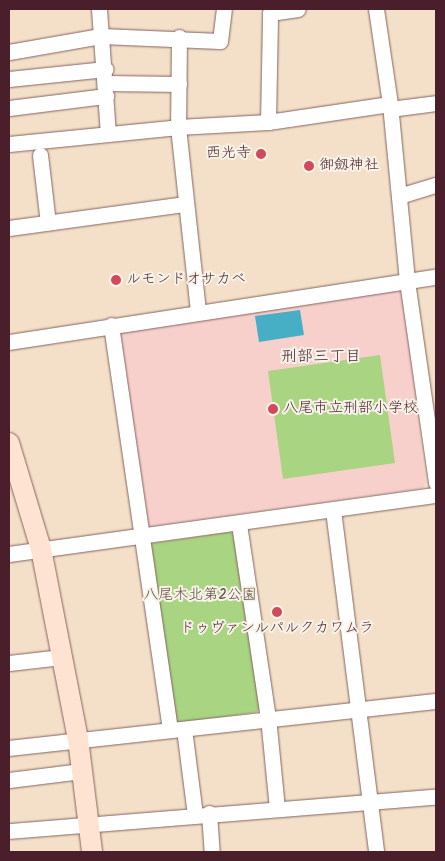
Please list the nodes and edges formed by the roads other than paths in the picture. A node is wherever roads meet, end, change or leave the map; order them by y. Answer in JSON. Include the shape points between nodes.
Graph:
{"nodes":[{"id":1,"x":99,"y":9,"type":"edge"},
{"id":2,"x":291,"y":9,"type":"edge"},
{"id":3,"x":376,"y":9,"type":"edge"},
{"id":4,"x":224,"y":10,"type":"dead end"},
{"id":5,"x":101,"y":36,"type":"junction"},
{"id":6,"x":179,"y":37,"type":"junction"},
{"id":7,"x":9,"y":52,"type":"edge"},
{"id":8,"x":9,"y":79,"type":"edge"},
{"id":9,"x":106,"y":83,"type":"junction"},
{"id":10,"x":179,"y":84,"type":"junction"},
{"id":11,"x":436,"y":103,"type":"edge"},
{"id":12,"x":390,"y":107,"type":"junction"},
{"id":13,"x":9,"y":108,"type":"edge"},
{"id":14,"x":268,"y":122,"type":"junction"},
{"id":15,"x":178,"y":127,"type":"junction"},
{"id":16,"x":108,"y":134,"type":"junction"},
{"id":17,"x":9,"y":144,"type":"edge"},
{"id":18,"x":40,"y":155,"type":"dead end"},
{"id":19,"x":436,"y":185,"type":"edge"},
{"id":20,"x":399,"y":196,"type":"junction"},
{"id":21,"x":185,"y":204,"type":"junction"},
{"id":22,"x":48,"y":223,"type":"junction"},
{"id":23,"x":9,"y":228,"type":"edge"},
{"id":24,"x":436,"y":277,"type":"edge"},
{"id":25,"x":407,"y":281,"type":"junction"},
{"id":26,"x":198,"y":312,"type":"junction"},
{"id":27,"x":111,"y":325,"type":"junction"},
{"id":28,"x":9,"y":342,"type":"edge"},
{"id":29,"x":9,"y":443,"type":"edge"},
{"id":30,"x":436,"y":482,"type":"edge"},
{"id":31,"x":436,"y":495,"type":"edge"},
{"id":32,"x":333,"y":510,"type":"junction"},
{"id":33,"x":239,"y":524,"type":"junction"},
{"id":34,"x":142,"y":536,"type":"junction"},
{"id":35,"x":41,"y":549,"type":"junction"},
{"id":36,"x":9,"y":554,"type":"edge"},
{"id":37,"x":62,"y":657,"type":"junction"},
{"id":38,"x":9,"y":663,"type":"edge"},
{"id":39,"x":436,"y":701,"type":"edge"},
{"id":40,"x":359,"y":710,"type":"junction"},
{"id":41,"x":268,"y":717,"type":"junction"},
{"id":42,"x":177,"y":730,"type":"junction"},
{"id":43,"x":78,"y":739,"type":"junction"},
{"id":44,"x":9,"y":748,"type":"edge"},
{"id":45,"x":81,"y":771,"type":"junction"},
{"id":46,"x":9,"y":780,"type":"edge"},
{"id":47,"x":436,"y":797,"type":"edge"},
{"id":48,"x":370,"y":801,"type":"junction"},
{"id":49,"x":276,"y":808,"type":"junction"},
{"id":50,"x":202,"y":814,"type":"junction"},
{"id":51,"x":89,"y":823,"type":"junction"},
{"id":52,"x":9,"y":831,"type":"edge"},
{"id":53,"x":92,"y":852,"type":"edge"},
{"id":54,"x":212,"y":852,"type":"edge"},
{"id":55,"x":376,"y":852,"type":"edge"}],
"edges":[{"from":1,"to":5,"type":"street"},
{"from":2,"to":14,"type":"street","via":[[270,14]]},
{"from":3,"to":12,"type":"street"},
{"from":4,"to":6,"type":"street","via":[[220,41]]},
{"from":5,"to":6,"type":"street"},
{"from":5,"to":7,"type":"street"},
{"from":5,"to":9,"type":"street"},
{"from":6,"to":10,"type":"street"},
{"from":8,"to":9,"type":"street"},
{"from":9,"to":10,"type":"street"},
{"from":9,"to":13,"type":"street"},
{"from":9,"to":16,"type":"street"},
{"from":10,"to":15,"type":"street"},
{"from":11,"to":12,"type":"street"},
{"from":12,"to":14,"type":"street"},
{"from":12,"to":20,"type":"street"},
{"from":14,"to":15,"type":"street"},
{"from":15,"to":16,"type":"street"},
{"from":15,"to":21,"type":"street"},
{"from":16,"to":17,"type":"street"},
{"from":18,"to":22,"type":"street"},
{"from":19,"to":20,"type":"street"},
{"from":20,"to":25,"type":"street"},
{"from":21,"to":22,"type":"street"},
{"from":21,"to":26,"type":"street"},
{"from":22,"to":23,"type":"street"},
{"from":24,"to":25,"type":"street"},
{"from":25,"to":26,"type":"street"},
{"from":25,"to":30,"type":"street"},
{"from":26,"to":27,"type":"street"},
{"from":27,"to":28,"type":"street"},
{"from":27,"to":34,"type":"street"},
{"from":29,"to":35,"type":"street"},
{"from":31,"to":32,"type":"street"},
{"from":32,"to":33,"type":"street"},
{"from":32,"to":40,"type":"street"},
{"from":33,"to":34,"type":"street"},
{"from":33,"to":41,"type":"street"},
{"from":34,"to":35,"type":"street"},
{"from":34,"to":42,"type":"street"},
{"from":35,"to":36,"type":"street"},
{"from":35,"to":37,"type":"street"},
{"from":37,"to":38,"type":"street"},
{"from":37,"to":43,"type":"street"},
{"from":39,"to":40,"type":"street"},
{"from":40,"to":41,"type":"street"},
{"from":40,"to":48,"type":"street"},
{"from":41,"to":42,"type":"street"},
{"from":41,"to":49,"type":"street"},
{"from":42,"to":43,"type":"street"},
{"from":42,"to":50,"type":"street"},
{"from":43,"to":44,"type":"street"},
{"from":43,"to":45,"type":"street"},
{"from":45,"to":46,"type":"street"},
{"from":45,"to":51,"type":"street"},
{"from":47,"to":48,"type":"street"},
{"from":48,"to":49,"type":"street"},
{"from":48,"to":55,"type":"street"},
{"from":49,"to":50,"type":"street"},
{"from":50,"to":51,"type":"street"},
{"from":50,"to":54,"type":"street"},
{"from":51,"to":52,"type":"street"},
{"from":51,"to":53,"type":"street"}]}
